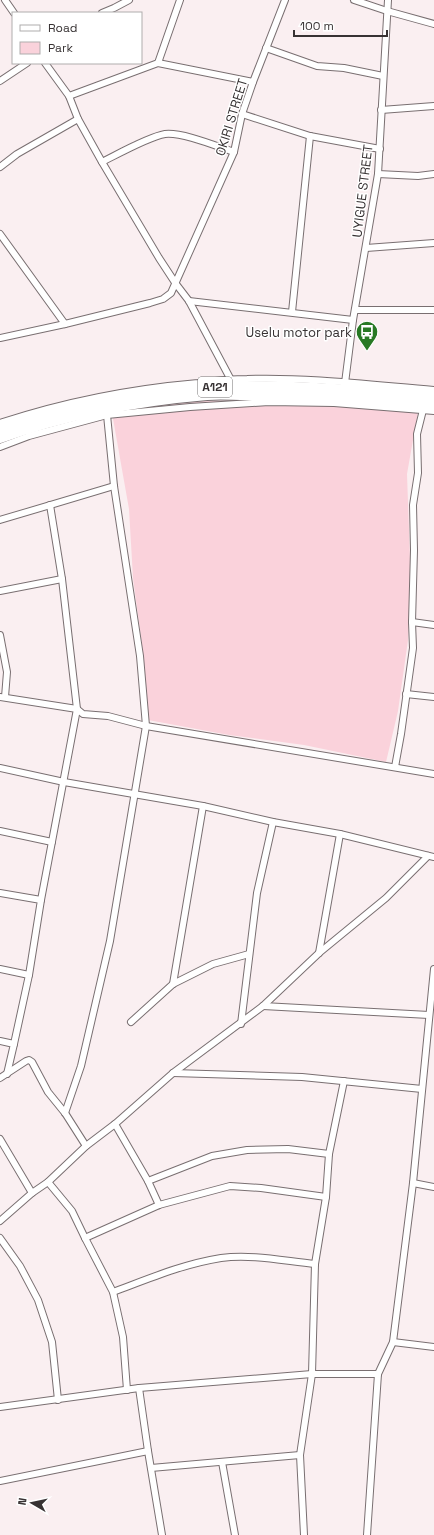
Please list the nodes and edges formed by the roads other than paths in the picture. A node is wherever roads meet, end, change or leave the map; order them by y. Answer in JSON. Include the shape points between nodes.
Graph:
{"nodes":[{"id":1,"x":5,"y":0,"type":"edge"},
{"id":2,"x":129,"y":0,"type":"edge"},
{"id":3,"x":180,"y":0,"type":"edge"},
{"id":4,"x":285,"y":0,"type":"edge"},
{"id":5,"x":354,"y":0,"type":"edge"},
{"id":6,"x":388,"y":0,"type":"edge"},
{"id":7,"x":386,"y":11,"type":"junction"},
{"id":8,"x":13,"y":12,"type":"edge"},
{"id":9,"x":104,"y":12,"type":"edge"},
{"id":10,"x":434,"y":24,"type":"edge"},
{"id":11,"x":266,"y":48,"type":"junction"},
{"id":12,"x":158,"y":63,"type":"junction"},
{"id":13,"x":26,"y":64,"type":"edge"},
{"id":14,"x":45,"y":64,"type":"edge"},
{"id":15,"x":383,"y":76,"type":"junction"},
{"id":16,"x":0,"y":81,"type":"edge"},
{"id":17,"x":253,"y":82,"type":"junction"},
{"id":18,"x":68,"y":96,"type":"junction"},
{"id":19,"x":434,"y":106,"type":"edge"},
{"id":20,"x":381,"y":110,"type":"junction"},
{"id":21,"x":242,"y":114,"type":"junction"},
{"id":22,"x":78,"y":119,"type":"junction"},
{"id":23,"x":310,"y":136,"type":"junction"},
{"id":24,"x":380,"y":149,"type":"junction"},
{"id":25,"x":234,"y":152,"type":"junction"},
{"id":26,"x":102,"y":162,"type":"junction"},
{"id":27,"x":0,"y":167,"type":"edge"},
{"id":28,"x":378,"y":174,"type":"junction"},
{"id":29,"x":434,"y":174,"type":"edge"},
{"id":30,"x":0,"y":234,"type":"edge"},
{"id":31,"x":434,"y":243,"type":"edge"},
{"id":32,"x":366,"y":248,"type":"junction"},
{"id":33,"x":176,"y":284,"type":"junction"},
{"id":34,"x":189,"y":301,"type":"junction"},
{"id":35,"x":355,"y":310,"type":"junction"},
{"id":36,"x":434,"y":310,"type":"edge"},
{"id":37,"x":292,"y":312,"type":"junction"},
{"id":38,"x":354,"y":320,"type":"junction"},
{"id":39,"x":65,"y":324,"type":"junction"},
{"id":40,"x":0,"y":338,"type":"edge"},
{"id":41,"x":232,"y":380,"type":"junction"},
{"id":42,"x":344,"y":384,"type":"junction"},
{"id":43,"x":434,"y":390,"type":"edge"},
{"id":44,"x":434,"y":396,"type":"edge"},
{"id":45,"x":434,"y":404,"type":"edge"},
{"id":46,"x":423,"y":410,"type":"junction"},
{"id":47,"x":434,"y":411,"type":"edge"},
{"id":48,"x":108,"y":415,"type":"junction"},
{"id":49,"x":0,"y":423,"type":"edge"},
{"id":50,"x":13,"y":429,"type":"junction"},
{"id":51,"x":0,"y":430,"type":"edge"},
{"id":52,"x":0,"y":438,"type":"edge"},
{"id":53,"x":0,"y":447,"type":"edge"},
{"id":54,"x":114,"y":486,"type":"junction"},
{"id":55,"x":50,"y":505,"type":"junction"},
{"id":56,"x":0,"y":520,"type":"edge"},
{"id":57,"x":62,"y":578,"type":"junction"},
{"id":58,"x":0,"y":591,"type":"edge"},
{"id":59,"x":412,"y":622,"type":"junction"},
{"id":60,"x":434,"y":625,"type":"edge"},
{"id":61,"x":0,"y":635,"type":"edge"},
{"id":62,"x":406,"y":694,"type":"junction"},
{"id":63,"x":3,"y":697,"type":"edge"},
{"id":64,"x":434,"y":697,"type":"edge"},
{"id":65,"x":77,"y":709,"type":"junction"},
{"id":66,"x":146,"y":726,"type":"junction"},
{"id":67,"x":395,"y":767,"type":"junction"},
{"id":68,"x":0,"y":768,"type":"edge"},
{"id":69,"x":434,"y":774,"type":"edge"},
{"id":70,"x":64,"y":782,"type":"junction"},
{"id":71,"x":134,"y":793,"type":"junction"},
{"id":72,"x":203,"y":806,"type":"junction"},
{"id":73,"x":274,"y":822,"type":"junction"},
{"id":74,"x":0,"y":831,"type":"edge"},
{"id":75,"x":340,"y":834,"type":"junction"},
{"id":76,"x":52,"y":842,"type":"junction"},
{"id":77,"x":431,"y":856,"type":"edge"},
{"id":78,"x":0,"y":893,"type":"edge"},
{"id":79,"x":41,"y":900,"type":"junction"},
{"id":80,"x":249,"y":954,"type":"junction"},
{"id":81,"x":319,"y":954,"type":"junction"},
{"id":82,"x":0,"y":969,"type":"edge"},
{"id":83,"x":434,"y":969,"type":"edge"},
{"id":84,"x":29,"y":976,"type":"junction"},
{"id":85,"x":173,"y":984,"type":"junction"},
{"id":86,"x":263,"y":1006,"type":"junction"},
{"id":87,"x":429,"y":1015,"type":"junction"},
{"id":88,"x":131,"y":1022,"type":"dead end"},
{"id":89,"x":241,"y":1024,"type":"junction"},
{"id":90,"x":0,"y":1041,"type":"edge"},
{"id":91,"x":426,"y":1042,"type":"junction"},
{"id":92,"x":434,"y":1042,"type":"edge"},
{"id":93,"x":14,"y":1044,"type":"junction"},
{"id":94,"x":173,"y":1073,"type":"junction"},
{"id":95,"x":7,"y":1074,"type":"junction"},
{"id":96,"x":0,"y":1078,"type":"edge"},
{"id":97,"x":344,"y":1081,"type":"junction"},
{"id":98,"x":422,"y":1089,"type":"junction"},
{"id":99,"x":66,"y":1113,"type":"junction"},
{"id":100,"x":115,"y":1124,"type":"junction"},
{"id":101,"x":0,"y":1139,"type":"edge"},
{"id":102,"x":86,"y":1146,"type":"junction"},
{"id":103,"x":329,"y":1154,"type":"junction"},
{"id":104,"x":148,"y":1181,"type":"junction"},
{"id":105,"x":48,"y":1182,"type":"junction"},
{"id":106,"x":413,"y":1183,"type":"junction"},
{"id":107,"x":434,"y":1187,"type":"edge"},
{"id":108,"x":32,"y":1193,"type":"junction"},
{"id":109,"x":326,"y":1197,"type":"junction"},
{"id":110,"x":159,"y":1206,"type":"junction"},
{"id":111,"x":0,"y":1221,"type":"edge"},
{"id":112,"x":0,"y":1238,"type":"edge"},
{"id":113,"x":85,"y":1238,"type":"junction"},
{"id":114,"x":315,"y":1264,"type":"junction"},
{"id":115,"x":113,"y":1292,"type":"junction"},
{"id":116,"x":393,"y":1342,"type":"junction"},
{"id":117,"x":434,"y":1347,"type":"edge"},
{"id":118,"x":312,"y":1374,"type":"junction"},
{"id":119,"x":378,"y":1374,"type":"junction"},
{"id":120,"x":139,"y":1388,"type":"junction"},
{"id":121,"x":127,"y":1390,"type":"junction"},
{"id":122,"x":58,"y":1400,"type":"junction"},
{"id":123,"x":0,"y":1407,"type":"edge"},
{"id":124,"x":148,"y":1451,"type":"junction"},
{"id":125,"x":300,"y":1455,"type":"junction"},
{"id":126,"x":222,"y":1462,"type":"junction"},
{"id":127,"x":151,"y":1468,"type":"junction"},
{"id":128,"x":0,"y":1481,"type":"edge"},
{"id":129,"x":162,"y":1535,"type":"edge"},
{"id":130,"x":235,"y":1535,"type":"edge"},
{"id":131,"x":304,"y":1535,"type":"edge"},
{"id":132,"x":367,"y":1535,"type":"edge"}],
"edges":[{"from":1,"to":8,"type":"street"},
{"from":2,"to":9,"type":"street"},
{"from":3,"to":12,"type":"street"},
{"from":4,"to":11,"type":"street","name":"OKIRI STREET"},
{"from":5,"to":7,"type":"street"},
{"from":6,"to":7,"type":"street","name":"UYIGUE STREET"},
{"from":7,"to":10,"type":"street"},
{"from":7,"to":15,"type":"street","name":"UYIGUE STREET"},
{"from":11,"to":15,"type":"street","via":[[317,66],[344,68]]},
{"from":11,"to":17,"type":"street","name":"OKIRI STREET"},
{"from":12,"to":17,"type":"street"},
{"from":12,"to":18,"type":"street"},
{"from":13,"to":16,"type":"street"},
{"from":14,"to":18,"type":"street"},
{"from":15,"to":20,"type":"street","name":"UYIGUE STREET"},
{"from":17,"to":21,"type":"street","name":"OKIRI STREET"},
{"from":18,"to":22,"type":"street"},
{"from":19,"to":20,"type":"street"},
{"from":20,"to":24,"type":"street","name":"UYIGUE STREET"},
{"from":21,"to":23,"type":"street"},
{"from":21,"to":25,"type":"street","name":"OKIRI STREET"},
{"from":22,"to":26,"type":"street"},
{"from":22,"to":27,"type":"street","via":[[17,154]]},
{"from":23,"to":24,"type":"street"},
{"from":23,"to":37,"type":"street"},
{"from":24,"to":28,"type":"street","name":"UYIGUE STREET"},
{"from":25,"to":26,"type":"street","via":[[182,136],[165,134],[153,137]]},
{"from":25,"to":33,"type":"street","name":"OKIRI STREET"},
{"from":26,"to":33,"type":"street"},
{"from":28,"to":29,"type":"street"},
{"from":28,"to":32,"type":"street","name":"UYIGUE STREET"},
{"from":30,"to":39,"type":"street"},
{"from":31,"to":32,"type":"street"},
{"from":32,"to":35,"type":"street","name":"UYIGUE STREET"},
{"from":33,"to":34,"type":"street"},
{"from":33,"to":39,"type":"street","name":"OKIRI STREET","via":[[171,293],[163,299]]},
{"from":34,"to":37,"type":"street"},
{"from":34,"to":41,"type":"street"},
{"from":35,"to":36,"type":"street"},
{"from":35,"to":38,"type":"street","name":"UYIGUE STREET"},
{"from":37,"to":38,"type":"street"},
{"from":38,"to":42,"type":"street","name":"UYIGUE STREET"},
{"from":39,"to":40,"type":"street","name":"OKIRI STREET"},
{"from":41,"to":42,"type":"street","via":[[301,380]]},
{"from":41,"to":49,"type":"street","via":[[142,388],[54,406]]},
{"from":42,"to":43,"type":"street"},
{"from":44,"to":50,"type":"highway","number":"A121","via":[[306,387],[197,388],[108,400],[68,409]]},
{"from":45,"to":50,"type":"highway","number":"A121","via":[[291,394],[208,395],[96,411]]},
{"from":46,"to":47,"type":"street"},
{"from":46,"to":48,"type":"street","via":[[334,403],[269,402]]},
{"from":46,"to":59,"type":"street","via":[[417,434],[418,473],[413,505]]},
{"from":48,"to":53,"type":"street","via":[[29,436]]},
{"from":48,"to":54,"type":"street"},
{"from":50,"to":51,"type":"highway","number":"A121"},
{"from":50,"to":52,"type":"highway","number":"A121"},
{"from":54,"to":55,"type":"street"},
{"from":54,"to":66,"type":"street","via":[[140,656]]},
{"from":55,"to":56,"type":"street"},
{"from":55,"to":57,"type":"street"},
{"from":57,"to":58,"type":"street"},
{"from":57,"to":65,"type":"street"},
{"from":59,"to":60,"type":"street"},
{"from":59,"to":62,"type":"street","via":[[413,648]]},
{"from":61,"to":63,"type":"street","via":[[7,672]]},
{"from":62,"to":64,"type":"street"},
{"from":62,"to":67,"type":"street","via":[[402,734]]},
{"from":63,"to":65,"type":"street"},
{"from":65,"to":66,"type":"street","via":[[83,714],[108,716]]},
{"from":65,"to":70,"type":"street"},
{"from":66,"to":67,"type":"street"},
{"from":66,"to":71,"type":"street"},
{"from":67,"to":69,"type":"street"},
{"from":68,"to":70,"type":"street"},
{"from":70,"to":71,"type":"street"},
{"from":70,"to":76,"type":"street"},
{"from":71,"to":72,"type":"street"},
{"from":71,"to":99,"type":"street","via":[[110,941],[81,1066]]},
{"from":72,"to":73,"type":"street"},
{"from":72,"to":85,"type":"street"},
{"from":73,"to":75,"type":"street"},
{"from":73,"to":80,"type":"street","via":[[257,893]]},
{"from":74,"to":76,"type":"street"},
{"from":75,"to":77,"type":"street"},
{"from":75,"to":81,"type":"street"},
{"from":76,"to":79,"type":"street"},
{"from":77,"to":81,"type":"street"},
{"from":78,"to":79,"type":"street"},
{"from":79,"to":84,"type":"street"},
{"from":80,"to":85,"type":"street","via":[[212,964]]},
{"from":80,"to":89,"type":"street"},
{"from":81,"to":86,"type":"street"},
{"from":82,"to":84,"type":"street"},
{"from":83,"to":87,"type":"street"},
{"from":84,"to":93,"type":"street"},
{"from":85,"to":88,"type":"street"},
{"from":86,"to":87,"type":"street"},
{"from":86,"to":89,"type":"street"},
{"from":87,"to":91,"type":"street"},
{"from":89,"to":94,"type":"street"},
{"from":90,"to":93,"type":"street"},
{"from":91,"to":92,"type":"street"},
{"from":91,"to":98,"type":"street"},
{"from":93,"to":95,"type":"street"},
{"from":94,"to":97,"type":"street","via":[[302,1077]]},
{"from":94,"to":100,"type":"street"},
{"from":95,"to":96,"type":"street"},
{"from":95,"to":99,"type":"street","via":[[29,1060],[48,1092]]},
{"from":97,"to":98,"type":"street"},
{"from":97,"to":103,"type":"street"},
{"from":98,"to":106,"type":"street"},
{"from":99,"to":102,"type":"street"},
{"from":100,"to":102,"type":"street"},
{"from":100,"to":104,"type":"street"},
{"from":101,"to":108,"type":"street"},
{"from":102,"to":105,"type":"street"},
{"from":103,"to":104,"type":"street","via":[[288,1149],[247,1150],[212,1156]]},
{"from":103,"to":109,"type":"street"},
{"from":104,"to":110,"type":"street"},
{"from":105,"to":108,"type":"street"},
{"from":105,"to":113,"type":"street","via":[[72,1211]]},
{"from":106,"to":107,"type":"street"},
{"from":106,"to":116,"type":"street"},
{"from":108,"to":111,"type":"street"},
{"from":109,"to":110,"type":"street","via":[[230,1186]]},
{"from":109,"to":114,"type":"street"},
{"from":110,"to":113,"type":"street"},
{"from":112,"to":122,"type":"street","via":[[20,1266],[38,1300],[52,1342]]},
{"from":113,"to":115,"type":"street"},
{"from":114,"to":115,"type":"street","via":[[252,1257],[221,1258],[178,1268]]},
{"from":114,"to":118,"type":"street"},
{"from":115,"to":121,"type":"street","via":[[123,1337]]},
{"from":116,"to":117,"type":"street"},
{"from":116,"to":119,"type":"street"},
{"from":118,"to":119,"type":"street"},
{"from":118,"to":120,"type":"street"},
{"from":118,"to":125,"type":"street"},
{"from":119,"to":132,"type":"street"},
{"from":120,"to":121,"type":"street"},
{"from":120,"to":124,"type":"street"},
{"from":121,"to":122,"type":"street"},
{"from":122,"to":123,"type":"street"},
{"from":124,"to":127,"type":"street"},
{"from":124,"to":128,"type":"street"},
{"from":125,"to":126,"type":"street"},
{"from":125,"to":131,"type":"street"},
{"from":126,"to":127,"type":"street"},
{"from":126,"to":130,"type":"street"},
{"from":127,"to":129,"type":"street"}]}
